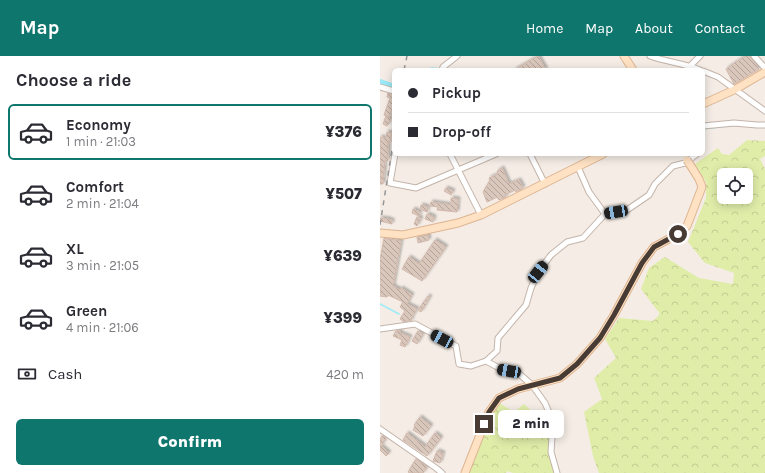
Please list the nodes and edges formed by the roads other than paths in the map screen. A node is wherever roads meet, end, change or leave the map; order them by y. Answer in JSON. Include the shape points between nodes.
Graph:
{"nodes":[{"id":1,"x":457,"y":56,"type":"edge"},
{"id":2,"x":624,"y":56,"type":"edge"},
{"id":3,"x":650,"y":56,"type":"edge"},
{"id":4,"x":700,"y":56,"type":"edge"},
{"id":5,"x":754,"y":56,"type":"edge"},
{"id":6,"x":690,"y":66,"type":"junction"},
{"id":7,"x":443,"y":68,"type":"edge"},
{"id":8,"x":631,"y":68,"type":"edge"},
{"id":9,"x":695,"y":68,"type":"edge"},
{"id":10,"x":765,"y":68,"type":"edge"},
{"id":11,"x":705,"y":72,"type":"edge"},
{"id":12,"x":765,"y":72,"type":"edge"},
{"id":13,"x":380,"y":87,"type":"edge"},
{"id":14,"x":392,"y":90,"type":"edge"},
{"id":15,"x":734,"y":90,"type":"junction"},
{"id":16,"x":705,"y":103,"type":"edge"},
{"id":17,"x":765,"y":111,"type":"edge"},
{"id":18,"x":765,"y":125,"type":"edge"},
{"id":19,"x":705,"y":126,"type":"edge"},
{"id":20,"x":395,"y":156,"type":"edge"},
{"id":21,"x":451,"y":156,"type":"edge"},
{"id":22,"x":491,"y":156,"type":"edge"},
{"id":23,"x":531,"y":156,"type":"edge"},
{"id":24,"x":599,"y":156,"type":"edge"},
{"id":25,"x":694,"y":156,"type":"edge"},
{"id":26,"x":687,"y":159,"type":"edge"},
{"id":27,"x":578,"y":166,"type":"junction"},
{"id":28,"x":459,"y":170,"type":"junction"},
{"id":29,"x":544,"y":184,"type":"junction"},
{"id":30,"x":605,"y":214,"type":"junction"},
{"id":31,"x":481,"y":215,"type":"junction"},
{"id":32,"x":380,"y":233,"type":"edge"},
{"id":33,"x":380,"y":329,"type":"edge"},
{"id":34,"x":486,"y":361,"type":"junction"},
{"id":35,"x":532,"y":385,"type":"junction"},
{"id":36,"x":380,"y":429,"type":"edge"},
{"id":37,"x":442,"y":473,"type":"edge"},
{"id":38,"x":465,"y":473,"type":"edge"},
{"id":39,"x":557,"y":473,"type":"edge"}],
"edges":[{"from":1,"to":7,"type":"street"},
{"from":2,"to":8,"type":"street"},
{"from":3,"to":6,"type":"street"},
{"from":4,"to":6,"type":"street"},
{"from":5,"to":10,"type":"street"},
{"from":6,"to":9,"type":"street"},
{"from":11,"to":15,"type":"street","via":[[718,77]]},
{"from":12,"to":15,"type":"street"},
{"from":13,"to":14,"type":"street"},
{"from":15,"to":16,"type":"street"},
{"from":15,"to":17,"type":"street"},
{"from":18,"to":19,"type":"street","via":[[734,123]]},
{"from":20,"to":28,"type":"street","via":[[390,183],[416,188]]},
{"from":21,"to":28,"type":"street"},
{"from":22,"to":28,"type":"street"},
{"from":23,"to":29,"type":"street"},
{"from":24,"to":27,"type":"street"},
{"from":25,"to":30,"type":"street","via":[[685,163],[673,166],[655,184],[649,195],[626,210]]},
{"from":26,"to":35,"type":"street","via":[[702,187],[687,226],[654,247],[642,263],[600,338],[577,364],[560,378]]},
{"from":27,"to":29,"type":"street"},
{"from":27,"to":30,"type":"street","via":[[589,192]]},
{"from":28,"to":31,"type":"street"},
{"from":29,"to":31,"type":"street"},
{"from":30,"to":34,"type":"street","via":[[583,238],[567,242],[551,255],[538,272],[526,305],[498,338],[497,351]]},
{"from":31,"to":32,"type":"street","via":[[458,223],[403,235]]},
{"from":33,"to":34,"type":"street","via":[[415,324],[456,346],[459,364],[472,366]]},
{"from":34,"to":35,"type":"street","via":[[501,369],[517,372]]},
{"from":35,"to":38,"type":"street","via":[[499,398],[489,412]]},
{"from":35,"to":39,"type":"street","via":[[545,403],[553,422],[551,452]]},
{"from":36,"to":37,"type":"street"}]}
